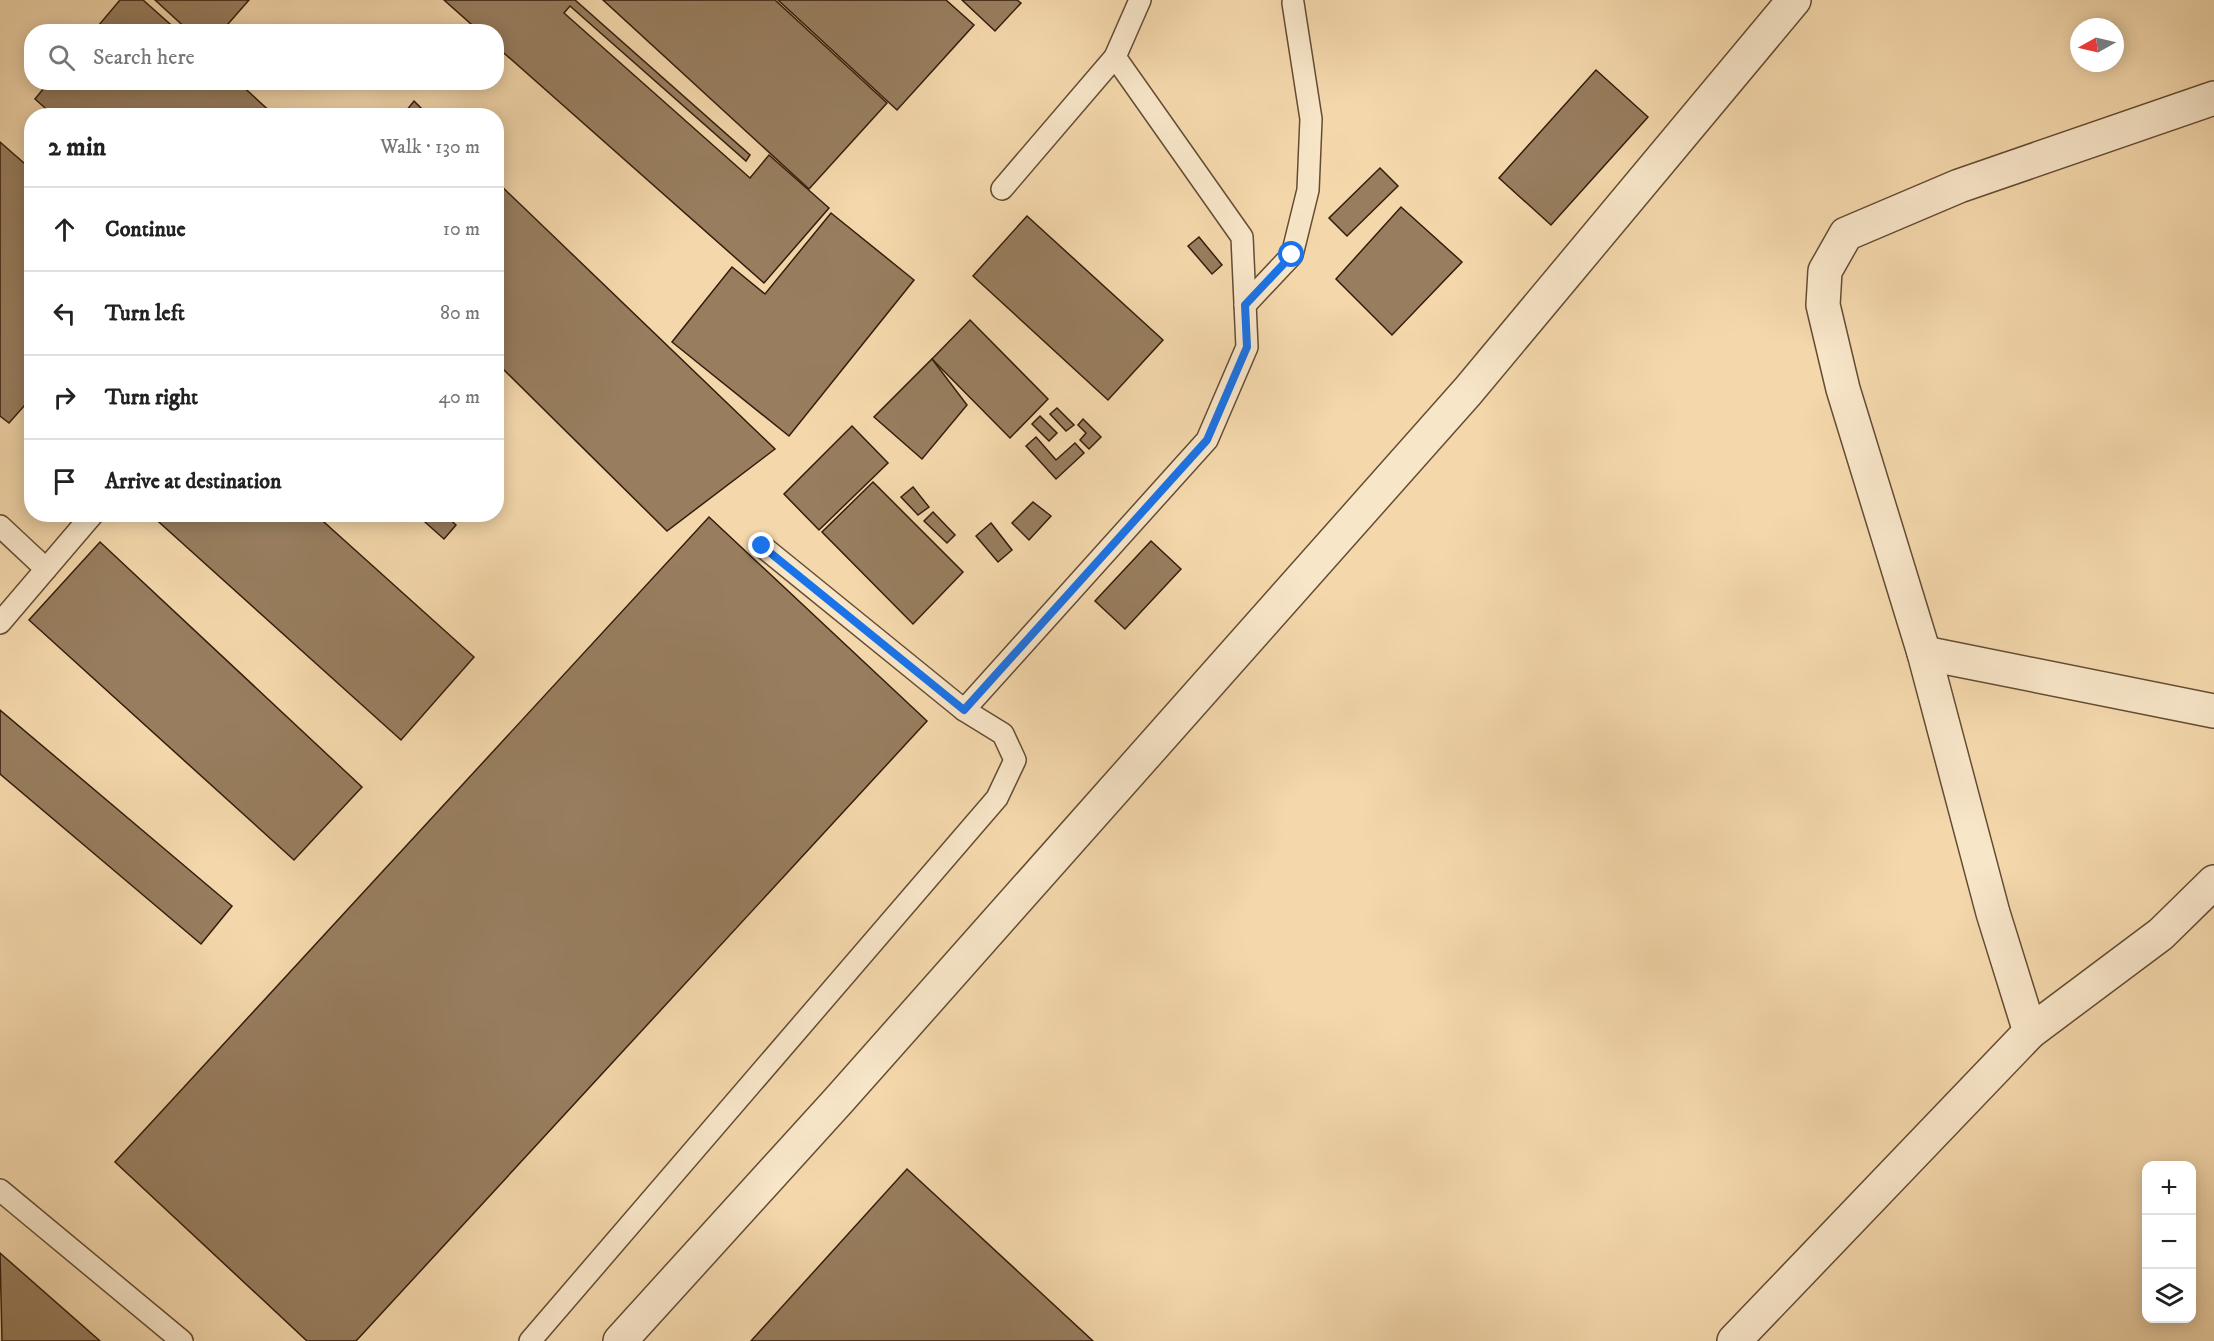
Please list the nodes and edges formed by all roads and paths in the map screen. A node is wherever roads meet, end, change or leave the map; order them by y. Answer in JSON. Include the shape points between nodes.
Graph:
{"nodes":[{"id":1,"x":1140,"y":0,"type":"edge"},
{"id":2,"x":1794,"y":0,"type":"edge"},
{"id":3,"x":1294,"y":1,"type":"edge"},
{"id":4,"x":1115,"y":57,"type":"junction"},
{"id":5,"x":2214,"y":98,"type":"edge"},
{"id":6,"x":1002,"y":189,"type":"dead end"},
{"id":7,"x":1245,"y":305,"type":"junction"},
{"id":8,"x":86,"y":522,"type":"edge"},
{"id":9,"x":0,"y":526,"type":"edge"},
{"id":10,"x":762,"y":546,"type":"dead end"},
{"id":11,"x":46,"y":569,"type":"junction"},
{"id":12,"x":0,"y":623,"type":"edge"},
{"id":13,"x":1924,"y":653,"type":"junction"},
{"id":14,"x":964,"y":710,"type":"junction"},
{"id":15,"x":2214,"y":711,"type":"edge"},
{"id":16,"x":2214,"y":882,"type":"edge"},
{"id":17,"x":2030,"y":1032,"type":"junction"},
{"id":18,"x":0,"y":1191,"type":"edge"},
{"id":19,"x":182,"y":1341,"type":"edge"},
{"id":20,"x":530,"y":1341,"type":"edge"},
{"id":21,"x":620,"y":1341,"type":"edge"},
{"id":22,"x":1734,"y":1341,"type":"edge"}],
"edges":[{"from":1,"to":4,"type":"lane"},
{"from":2,"to":21,"type":"street","via":[[1468,391]]},
{"from":3,"to":7,"type":"lane","via":[[1311,119],[1308,190],[1292,255]]},
{"from":4,"to":6,"type":"lane"},
{"from":4,"to":7,"type":"lane","via":[[1242,237]]},
{"from":5,"to":13,"type":"street","via":[[1959,186],[1846,234],[1826,271],[1823,304],[1843,389]]},
{"from":7,"to":14,"type":"lane","via":[[1247,347],[1207,440]]},
{"from":8,"to":11,"type":"lane"},
{"from":9,"to":11,"type":"lane"},
{"from":10,"to":14,"type":"lane"},
{"from":11,"to":12,"type":"lane"},
{"from":13,"to":15,"type":"street"},
{"from":13,"to":17,"type":"street","via":[[1993,913]]},
{"from":14,"to":20,"type":"lane","via":[[1003,734],[1015,760],[997,798]]},
{"from":16,"to":17,"type":"street","via":[[2161,934]]},
{"from":17,"to":22,"type":"street"},
{"from":18,"to":19,"type":"lane"}]}
